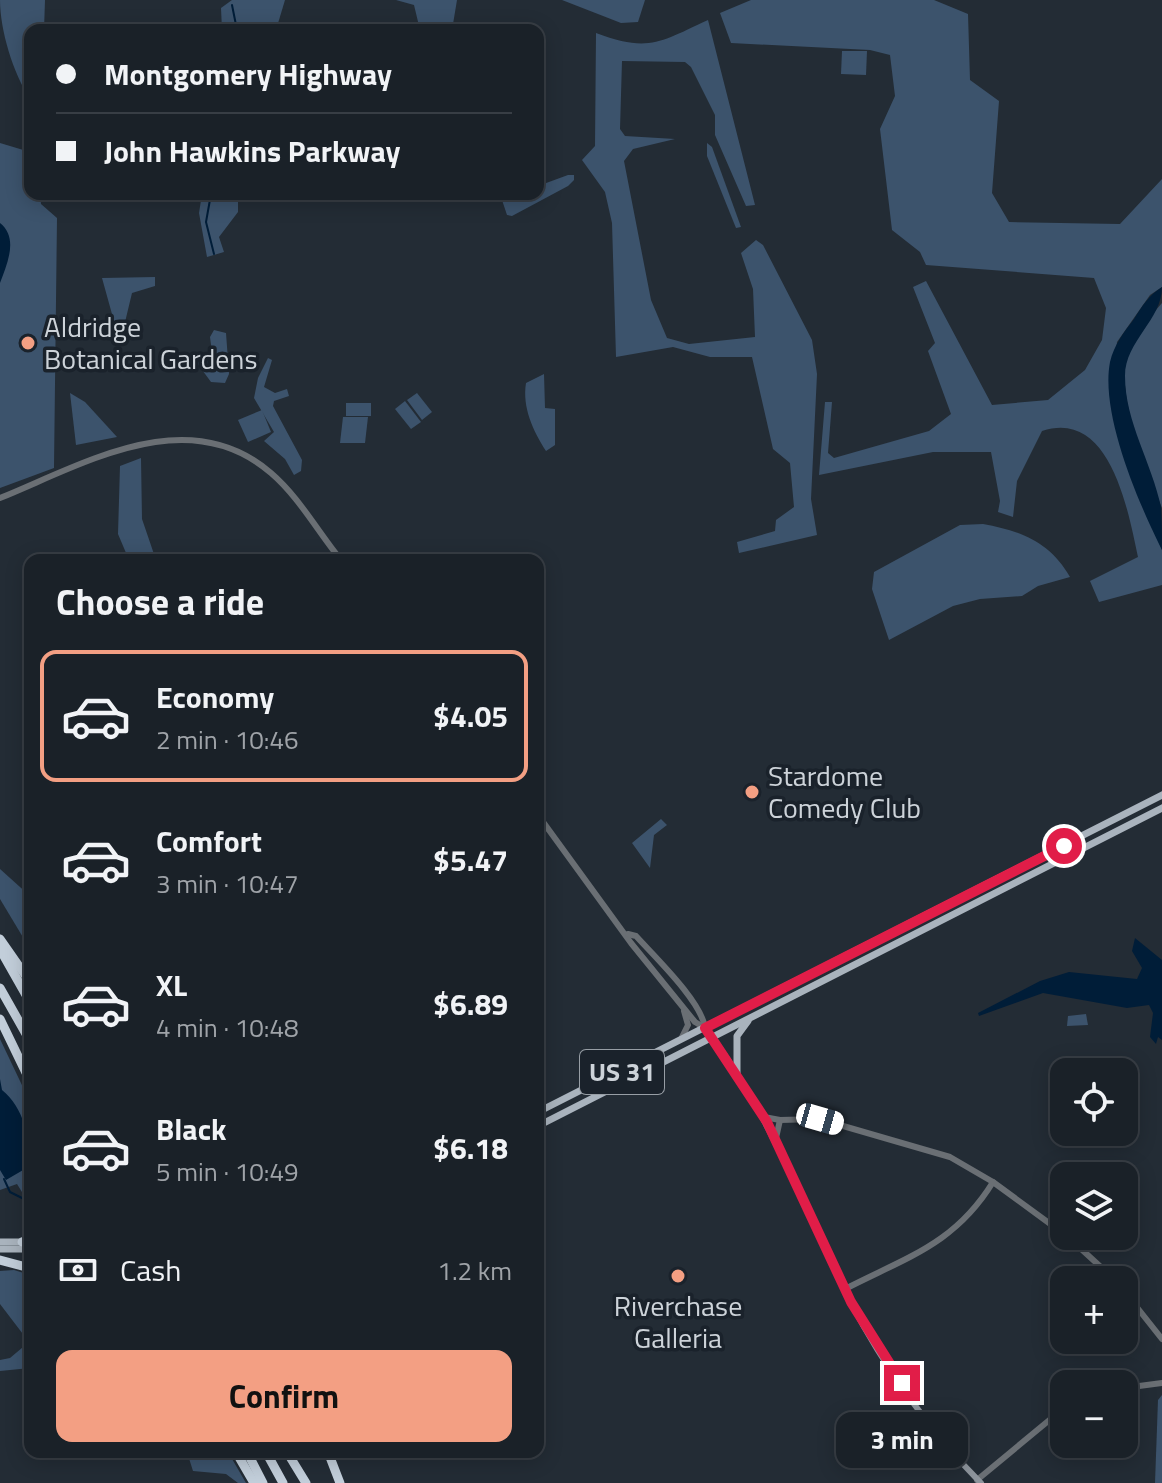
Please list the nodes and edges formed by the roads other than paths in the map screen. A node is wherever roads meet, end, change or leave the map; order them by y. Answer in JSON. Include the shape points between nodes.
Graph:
{"nodes":[{"id":1,"x":0,"y":498,"type":"edge"},
{"id":2,"x":336,"y":554,"type":"edge"},
{"id":3,"x":1162,"y":795,"type":"edge"},
{"id":4,"x":1162,"y":808,"type":"edge"},
{"id":5,"x":544,"y":823,"type":"edge"},
{"id":6,"x":628,"y":934,"type":"junction"},
{"id":7,"x":0,"y":939,"type":"edge"},
{"id":8,"x":0,"y":949,"type":"edge"},
{"id":9,"x":24,"y":973,"type":"edge"},
{"id":10,"x":0,"y":988,"type":"edge"},
{"id":11,"x":24,"y":991,"type":"edge"},
{"id":12,"x":683,"y":1007,"type":"junction"},
{"id":13,"x":0,"y":1019,"type":"edge"},
{"id":14,"x":750,"y":1019,"type":"junction"},
{"id":15,"x":705,"y":1028,"type":"junction"},
{"id":16,"x":24,"y":1030,"type":"edge"},
{"id":17,"x":713,"y":1038,"type":"junction"},
{"id":18,"x":680,"y":1041,"type":"junction"},
{"id":19,"x":24,"y":1069,"type":"edge"},
{"id":20,"x":737,"y":1075,"type":"junction"},
{"id":21,"x":544,"y":1109,"type":"edge"},
{"id":22,"x":764,"y":1117,"type":"junction"},
{"id":23,"x":780,"y":1120,"type":"junction"},
{"id":24,"x":544,"y":1123,"type":"edge"},
{"id":25,"x":776,"y":1138,"type":"junction"},
{"id":26,"x":993,"y":1182,"type":"junction"},
{"id":27,"x":1050,"y":1224,"type":"edge"},
{"id":28,"x":0,"y":1242,"type":"edge"},
{"id":29,"x":24,"y":1243,"type":"edge"},
{"id":30,"x":24,"y":1244,"type":"edge"},
{"id":31,"x":0,"y":1249,"type":"edge"},
{"id":32,"x":1082,"y":1250,"type":"edge"},
{"id":33,"x":0,"y":1260,"type":"edge"},
{"id":34,"x":24,"y":1266,"type":"edge"},
{"id":35,"x":1099,"y":1266,"type":"edge"},
{"id":36,"x":845,"y":1289,"type":"junction"},
{"id":37,"x":1138,"y":1309,"type":"edge"},
{"id":38,"x":1162,"y":1339,"type":"edge"},
{"id":39,"x":1162,"y":1383,"type":"edge"},
{"id":40,"x":1138,"y":1386,"type":"edge"},
{"id":41,"x":1050,"y":1420,"type":"edge"},
{"id":42,"x":239,"y":1458,"type":"edge"},
{"id":43,"x":250,"y":1458,"type":"edge"},
{"id":44,"x":269,"y":1458,"type":"edge"},
{"id":45,"x":289,"y":1458,"type":"edge"},
{"id":46,"x":330,"y":1458,"type":"edge"},
{"id":47,"x":979,"y":1481,"type":"edge"},
{"id":48,"x":254,"y":1483,"type":"edge"},
{"id":49,"x":263,"y":1483,"type":"edge"},
{"id":50,"x":283,"y":1483,"type":"edge"},
{"id":51,"x":304,"y":1483,"type":"edge"},
{"id":52,"x":340,"y":1483,"type":"edge"}],
"edges":[{"from":1,"to":2,"type":"street","via":[[128,446],[171,439],[201,441],[271,472]]},
{"from":3,"to":15,"type":"main road","number":"US 31"},
{"from":4,"to":14,"type":"main road","number":"US 31"},
{"from":5,"to":6,"type":"street"},
{"from":6,"to":12,"type":"street"},
{"from":6,"to":15,"type":"street","via":[[636,936],[672,977],[704,1018]]},
{"from":7,"to":9,"type":"highway"},
{"from":8,"to":11,"type":"highway"},
{"from":10,"to":16,"type":"highway"},
{"from":12,"to":15,"type":"street"},
{"from":12,"to":18,"type":"street","via":[[688,1025]]},
{"from":13,"to":19,"type":"highway"},
{"from":14,"to":17,"type":"main road","number":"US 31"},
{"from":14,"to":20,"type":"main road","via":[[737,1036]]},
{"from":15,"to":17,"type":"main road"},
{"from":15,"to":18,"type":"main road","number":"US 31"},
{"from":17,"to":20,"type":"main road"},
{"from":17,"to":24,"type":"main road","number":"US 31"},
{"from":18,"to":21,"type":"main road","number":"US 31"},
{"from":20,"to":22,"type":"main road"},
{"from":22,"to":23,"type":"street"},
{"from":22,"to":25,"type":"main road"},
{"from":23,"to":25,"type":"street"},
{"from":23,"to":26,"type":"street","via":[[819,1119],[898,1141],[950,1157]]},
{"from":25,"to":36,"type":"main road"},
{"from":26,"to":27,"type":"street"},
{"from":26,"to":36,"type":"street","via":[[954,1231]]},
{"from":28,"to":29,"type":"main road"},
{"from":30,"to":31,"type":"main road"},
{"from":32,"to":35,"type":"street"},
{"from":33,"to":34,"type":"highway"},
{"from":36,"to":47,"type":"main road","via":[[916,1405]]},
{"from":37,"to":38,"type":"street"},
{"from":39,"to":40,"type":"street"},
{"from":41,"to":47,"type":"street"},
{"from":42,"to":48,"type":"highway"},
{"from":43,"to":49,"type":"highway"},
{"from":44,"to":50,"type":"highway"},
{"from":45,"to":51,"type":"highway"},
{"from":46,"to":52,"type":"highway"}]}
